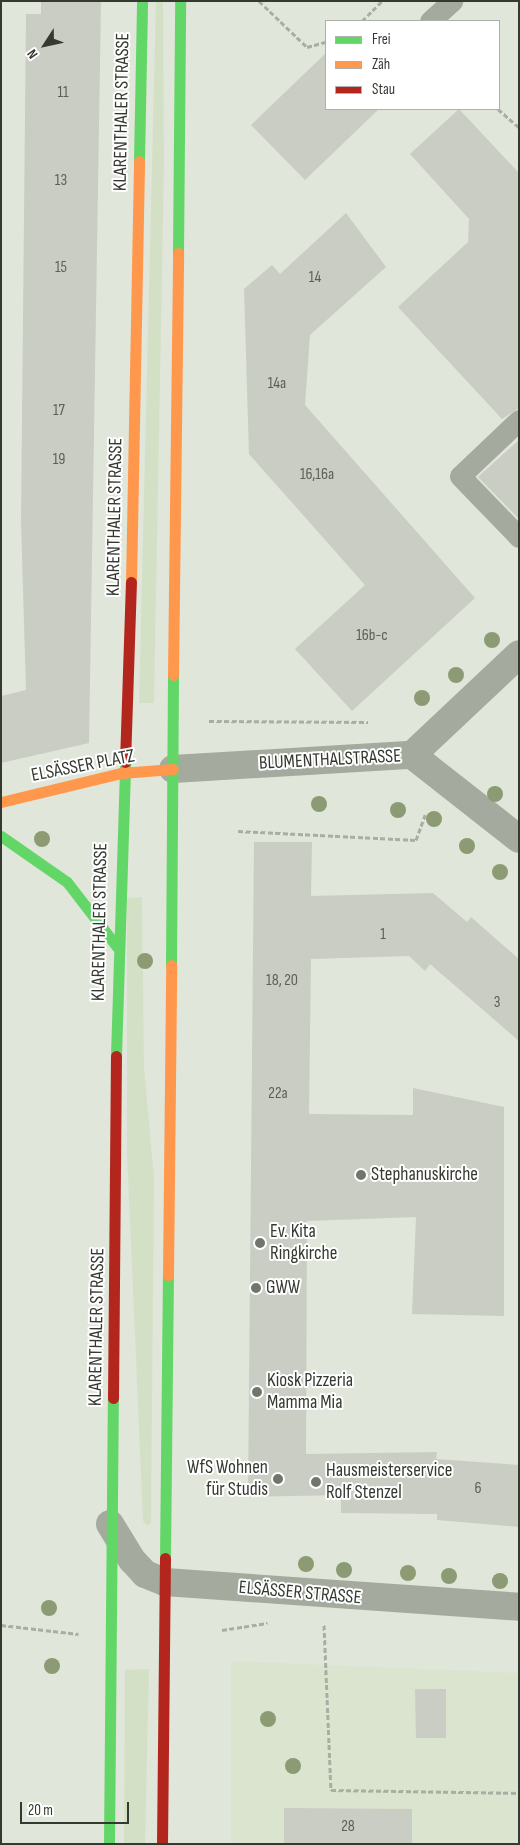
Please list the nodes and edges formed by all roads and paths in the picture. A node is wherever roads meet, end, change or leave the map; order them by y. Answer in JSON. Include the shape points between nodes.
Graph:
{"nodes":[{"id":1,"x":142,"y":1,"type":"edge"},
{"id":2,"x":180,"y":1,"type":"edge"},
{"id":3,"x":259,"y":1,"type":"edge"},
{"id":4,"x":382,"y":1,"type":"edge"},
{"id":5,"x":452,"y":1,"type":"edge"},
{"id":6,"x":363,"y":20,"type":"edge"},
{"id":7,"x":431,"y":20,"type":"edge"},
{"id":8,"x":325,"y":42,"type":"edge"},
{"id":9,"x":499,"y":110,"type":"edge"},
{"id":10,"x":519,"y":127,"type":"edge"},
{"id":11,"x":519,"y":420,"type":"edge"},
{"id":12,"x":519,"y":536,"type":"edge"},
{"id":13,"x":519,"y":654,"type":"edge"},
{"id":14,"x":209,"y":720,"type":"dead end"},
{"id":15,"x":375,"y":722,"type":"dead end"},
{"id":16,"x":412,"y":755,"type":"junction"},
{"id":17,"x":173,"y":769,"type":"junction"},
{"id":18,"x":121,"y":773,"type":"junction"},
{"id":19,"x":1,"y":802,"type":"edge"},
{"id":20,"x":425,"y":815,"type":"dead end"},
{"id":21,"x":238,"y":831,"type":"dead end"},
{"id":22,"x":1,"y":836,"type":"edge"},
{"id":23,"x":519,"y":839,"type":"edge"},
{"id":24,"x":117,"y":947,"type":"junction"},
{"id":25,"x":110,"y":1524,"type":"junction"},
{"id":26,"x":165,"y":1582,"type":"junction"},
{"id":27,"x":323,"y":1596,"type":"junction"},
{"id":28,"x":519,"y":1607,"type":"edge"},
{"id":29,"x":1,"y":1625,"type":"edge"},
{"id":30,"x":222,"y":1630,"type":"dead end"},
{"id":31,"x":244,"y":1630,"type":"dead end"},
{"id":32,"x":80,"y":1634,"type":"dead end"},
{"id":33,"x":519,"y":1794,"type":"edge"},
{"id":34,"x":109,"y":1844,"type":"edge"},
{"id":35,"x":162,"y":1844,"type":"edge"}],
"edges":[{"from":1,"to":18,"type":"main road","name":"KLARENTHALER STRASSE","via":[[130,605]]},
{"from":2,"to":17,"type":"main road"},
{"from":3,"to":8,"type":"path","via":[[307,46]]},
{"from":4,"to":6,"type":"path"},
{"from":5,"to":7,"type":"lane"},
{"from":9,"to":10,"type":"path"},
{"from":11,"to":12,"type":"lane","via":[[460,476]]},
{"from":13,"to":16,"type":"street"},
{"from":14,"to":15,"type":"path"},
{"from":16,"to":17,"type":"street","name":"BLUMENTHALSTRASSE"},
{"from":16,"to":23,"type":"street","name":"BLUMENTHALSTRASSE"},
{"from":17,"to":18,"type":"main road","name":"ELSÄSSER PLATZ"},
{"from":17,"to":26,"type":"main road"},
{"from":18,"to":19,"type":"main road","name":"ELSÄSSER PLATZ"},
{"from":18,"to":24,"type":"main road","name":"KLARENTHALER STRASSE"},
{"from":20,"to":21,"type":"path","via":[[416,840]]},
{"from":22,"to":24,"type":"main road","via":[[67,882]]},
{"from":24,"to":25,"type":"main road","name":"KLARENTHALER STRASSE"},
{"from":25,"to":26,"type":"street","name":"ELSÄSSER STRASSE","via":[[132,1560],[146,1574]]},
{"from":25,"to":34,"type":"main road","name":"KLARENTHALER STRASSE"},
{"from":26,"to":27,"type":"street","name":"ELSÄSSER STRASSE"},
{"from":26,"to":35,"type":"main road"},
{"from":27,"to":28,"type":"street","name":"ELSÄSSER STRASSE"},
{"from":27,"to":33,"type":"path","via":[[331,1790]]},
{"from":29,"to":32,"type":"path"},
{"from":30,"to":31,"type":"path"}]}
